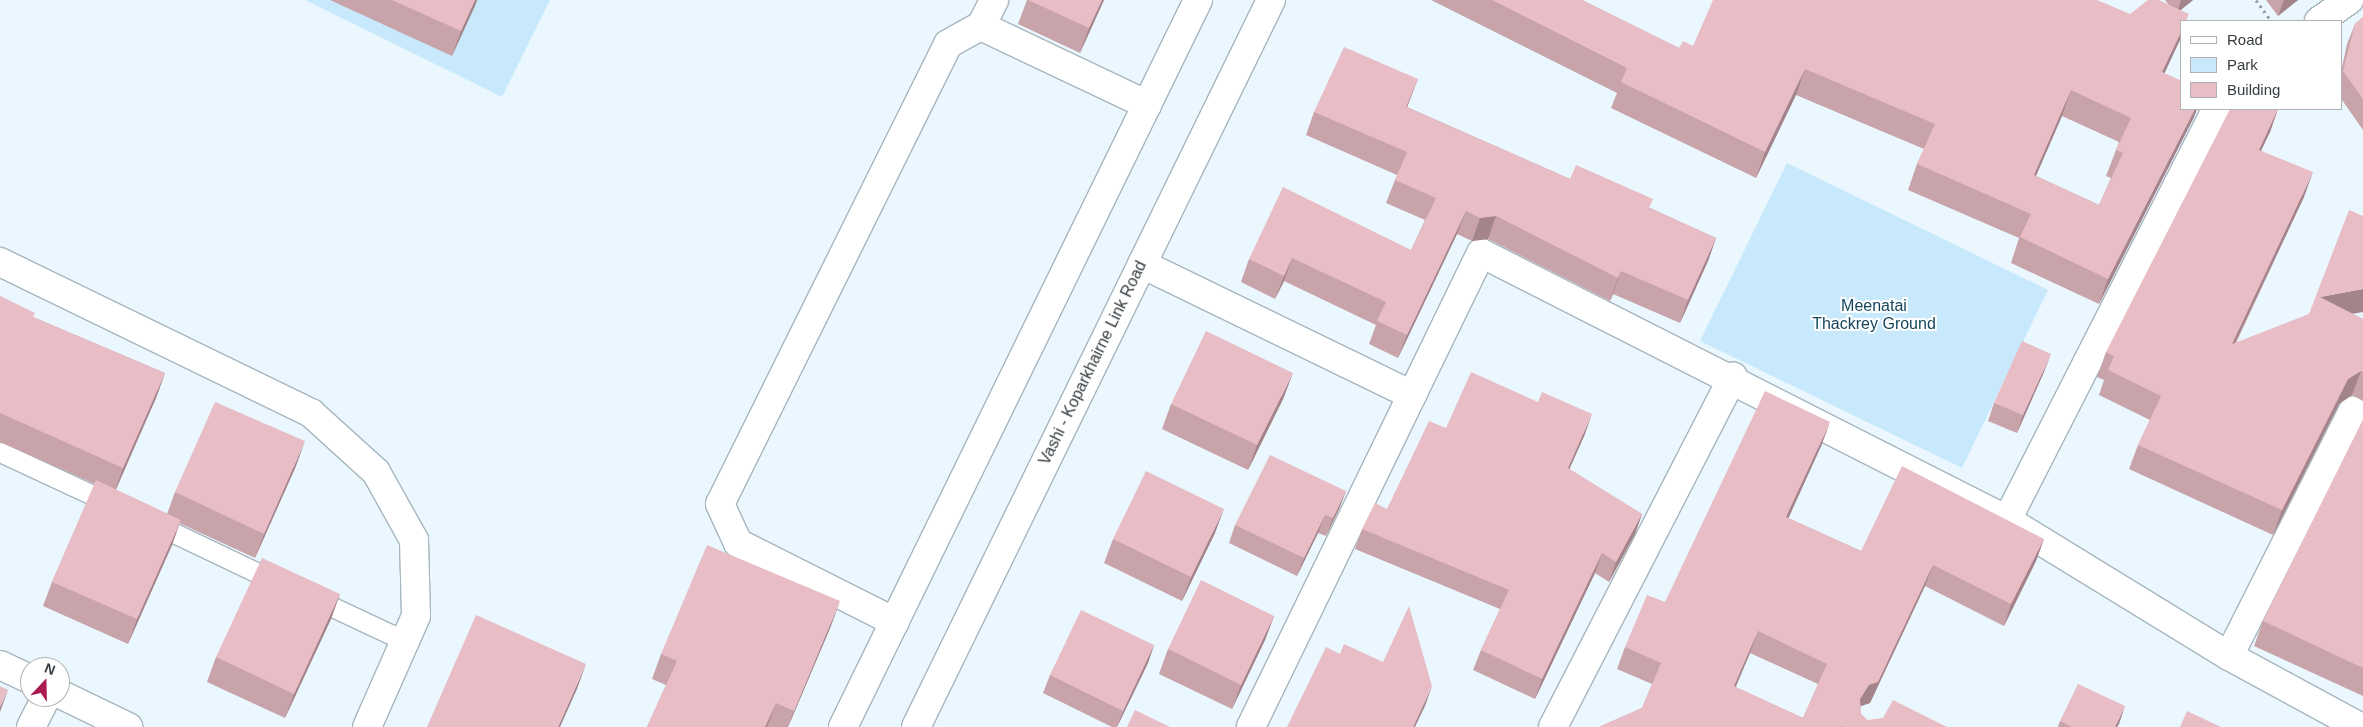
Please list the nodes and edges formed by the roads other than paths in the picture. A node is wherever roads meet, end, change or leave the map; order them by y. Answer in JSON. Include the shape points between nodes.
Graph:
{"nodes":[{"id":1,"x":1198,"y":0,"type":"edge"},
{"id":2,"x":1271,"y":0,"type":"edge"},
{"id":3,"x":2349,"y":0,"type":"edge"},
{"id":4,"x":986,"y":8,"type":"edge"},
{"id":5,"x":2320,"y":20,"type":"edge"},
{"id":6,"x":1147,"y":105,"type":"junction"},
{"id":7,"x":2215,"y":110,"type":"edge"},
{"id":8,"x":0,"y":262,"type":"edge"},
{"id":9,"x":1142,"y":264,"type":"junction"},
{"id":10,"x":1733,"y":377,"type":"junction"},
{"id":11,"x":1412,"y":395,"type":"junction"},
{"id":12,"x":2353,"y":411,"type":"dead end"},
{"id":13,"x":0,"y":452,"type":"edge"},
{"id":14,"x":2006,"y":520,"type":"junction"},
{"id":15,"x":895,"y":622,"type":"junction"},
{"id":16,"x":405,"y":641,"type":"junction"},
{"id":17,"x":2229,"y":656,"type":"junction"},
{"id":18,"x":0,"y":665,"type":"edge"},
{"id":19,"x":20,"y":674,"type":"edge"},
{"id":20,"x":70,"y":699,"type":"edge"},
{"id":21,"x":41,"y":707,"type":"edge"},
{"id":22,"x":31,"y":727,"type":"edge"},
{"id":23,"x":128,"y":727,"type":"edge"},
{"id":24,"x":367,"y":727,"type":"edge"},
{"id":25,"x":844,"y":727,"type":"edge"},
{"id":26,"x":916,"y":727,"type":"edge"},
{"id":27,"x":1251,"y":727,"type":"edge"},
{"id":28,"x":1553,"y":727,"type":"edge"},
{"id":29,"x":2360,"y":727,"type":"edge"}],
"edges":[{"from":1,"to":6,"type":"street"},
{"from":2,"to":9,"type":"street","name":"Vashi - Koparkhairne Link Road"},
{"from":3,"to":5,"type":"street"},
{"from":4,"to":6,"type":"street"},
{"from":4,"to":15,"type":"street","via":[[948,44],[720,504],[738,543]]},
{"from":6,"to":15,"type":"street"},
{"from":7,"to":14,"type":"street"},
{"from":8,"to":16,"type":"street","via":[[310,413],[376,472],[414,540],[416,616]]},
{"from":9,"to":11,"type":"street"},
{"from":9,"to":26,"type":"street","name":"Vashi - Koparkhairne Link Road"},
{"from":10,"to":11,"type":"street","via":[[1481,253]]},
{"from":10,"to":14,"type":"street"},
{"from":10,"to":28,"type":"street"},
{"from":11,"to":27,"type":"street"},
{"from":12,"to":17,"type":"street"},
{"from":13,"to":16,"type":"lane"},
{"from":14,"to":17,"type":"street"},
{"from":15,"to":25,"type":"street"},
{"from":16,"to":24,"type":"street"},
{"from":17,"to":29,"type":"street"},
{"from":18,"to":19,"type":"street"},
{"from":20,"to":23,"type":"street"},
{"from":21,"to":22,"type":"street"}]}
